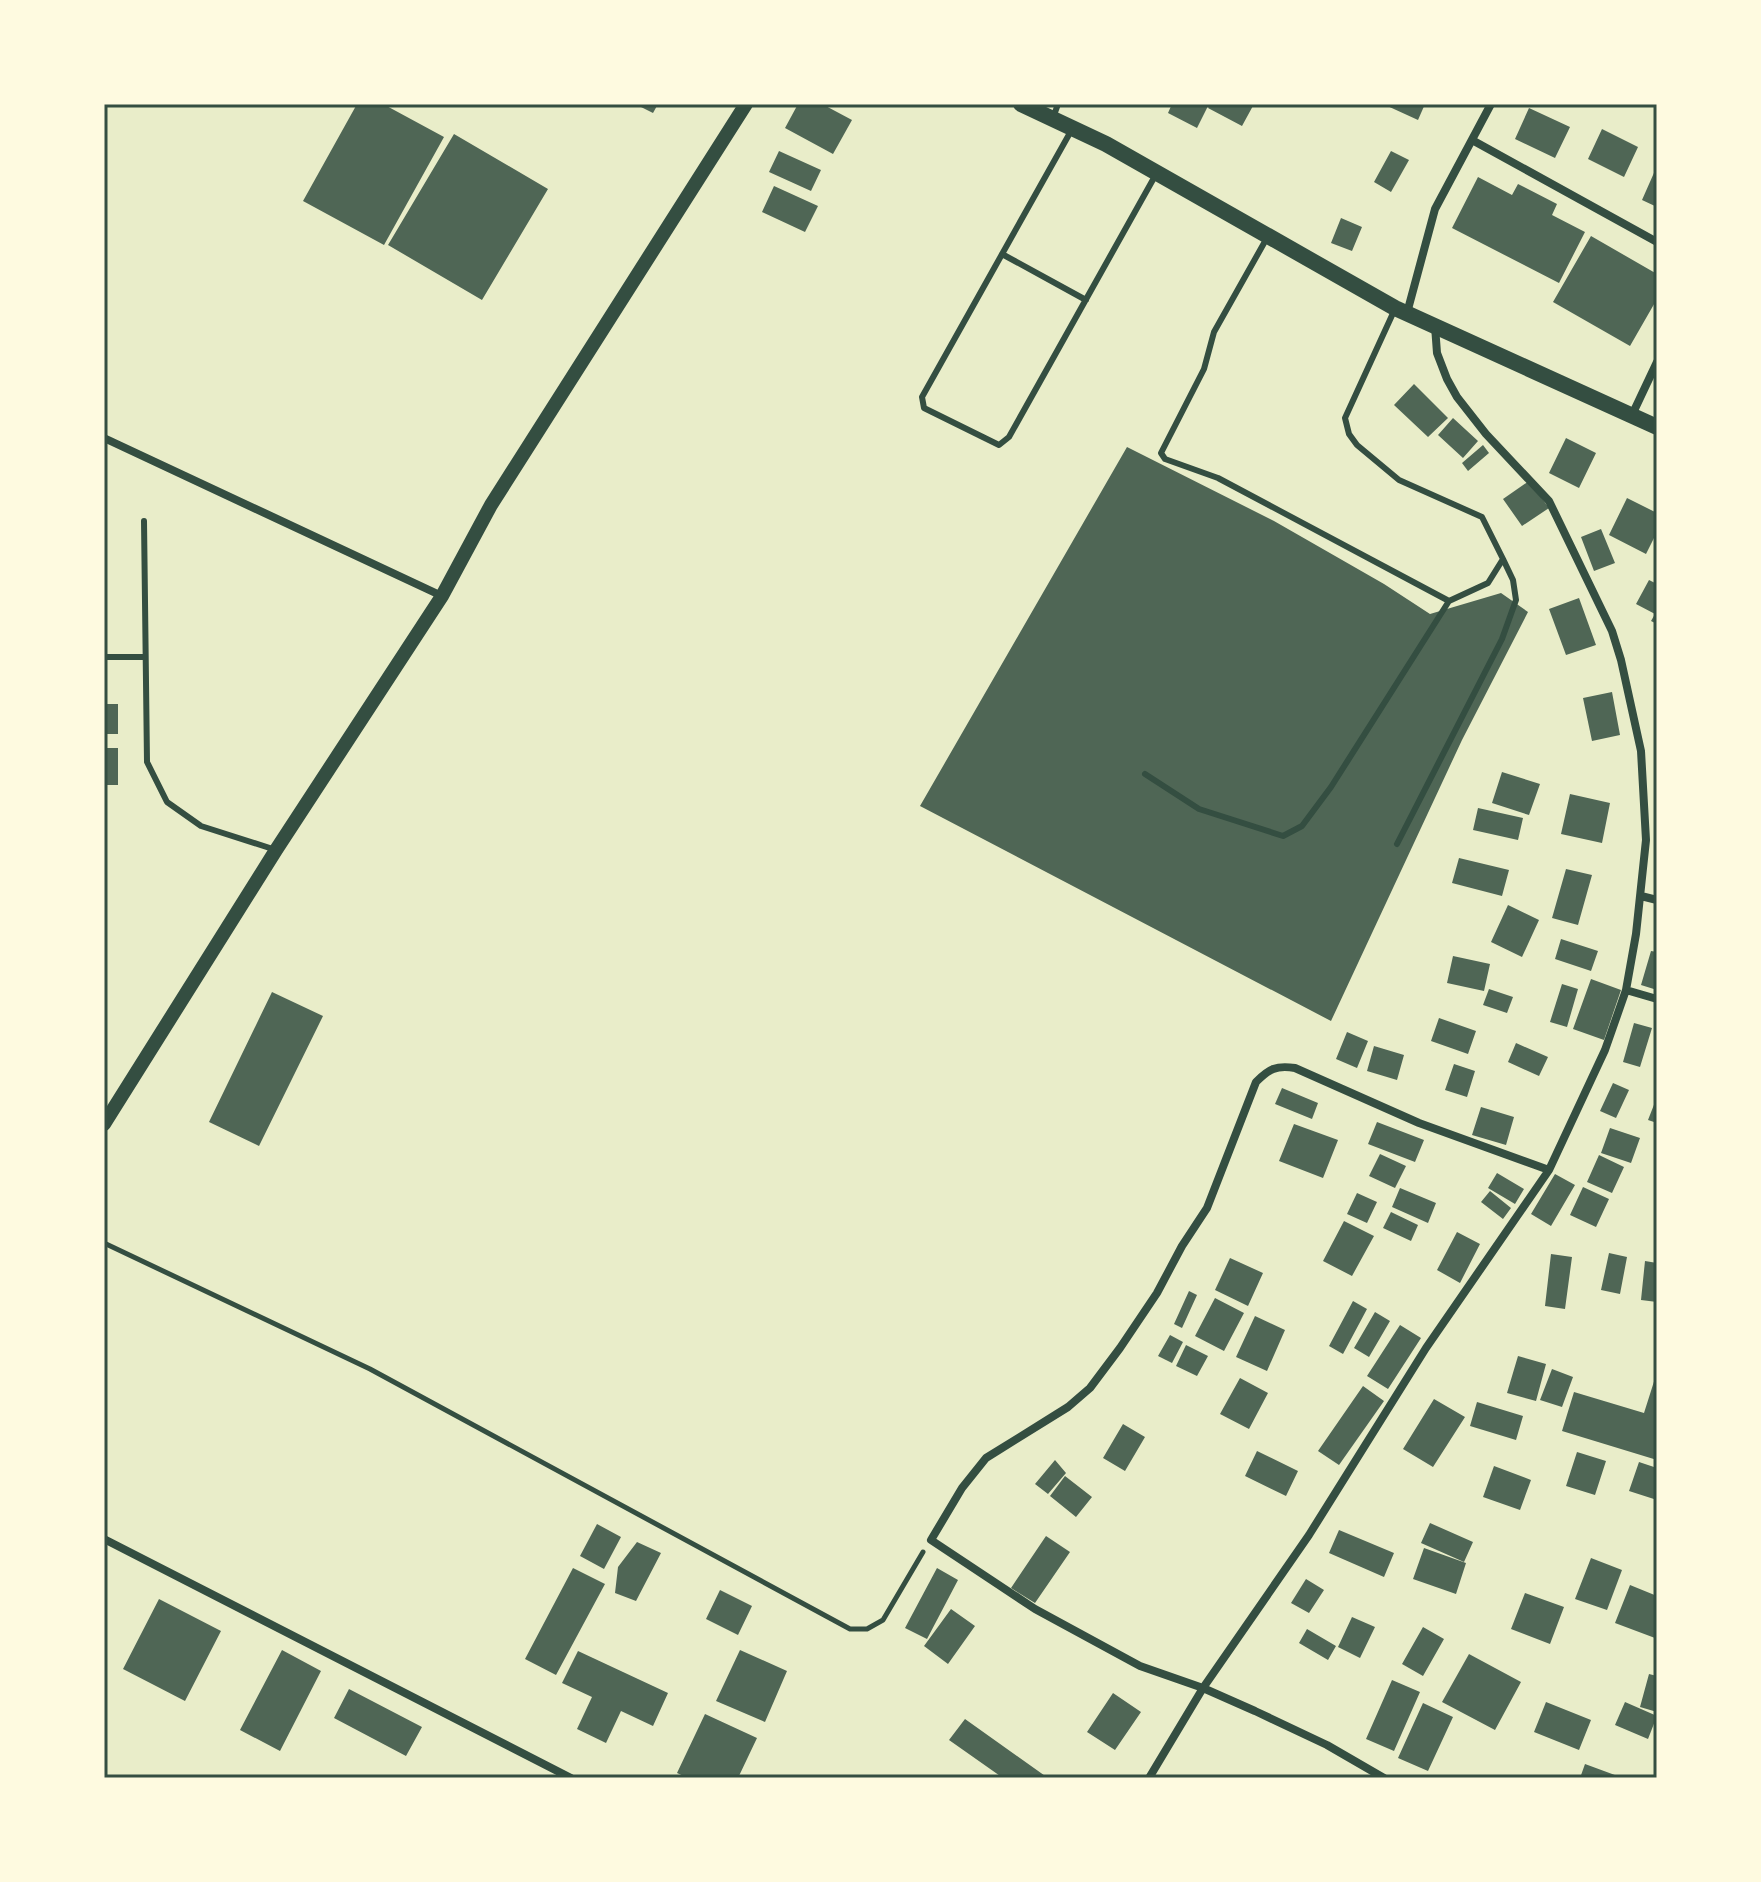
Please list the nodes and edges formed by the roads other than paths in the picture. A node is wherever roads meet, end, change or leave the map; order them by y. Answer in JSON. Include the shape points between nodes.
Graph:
{"nodes":[{"id":1,"x":746,"y":104,"type":"edge"},
{"id":2,"x":1021,"y":104,"type":"edge"},
{"id":3,"x":1491,"y":104,"type":"edge"},
{"id":4,"x":1055,"y":111,"type":"edge"},
{"id":5,"x":1073,"y":128,"type":"junction"},
{"id":6,"x":1472,"y":140,"type":"junction"},
{"id":7,"x":1157,"y":173,"type":"junction"},
{"id":8,"x":1268,"y":235,"type":"junction"},
{"id":9,"x":1657,"y":242,"type":"edge"},
{"id":10,"x":1002,"y":254,"type":"junction"},
{"id":11,"x":1086,"y":300,"type":"junction"},
{"id":12,"x":1401,"y":310,"type":"junction"},
{"id":13,"x":1435,"y":325,"type":"junction"},
{"id":14,"x":1657,"y":362,"type":"edge"},
{"id":15,"x":1632,"y":415,"type":"junction"},
{"id":16,"x":1657,"y":427,"type":"edge"},
{"id":17,"x":104,"y":438,"type":"edge"},
{"id":18,"x":144,"y":521,"type":"dead end"},
{"id":19,"x":1503,"y":559,"type":"junction"},
{"id":20,"x":442,"y":596,"type":"junction"},
{"id":21,"x":1449,"y":601,"type":"junction"},
{"id":22,"x":104,"y":657,"type":"edge"},
{"id":23,"x":144,"y":657,"type":"junction"},
{"id":24,"x":1145,"y":774,"type":"dead end"},
{"id":25,"x":1397,"y":844,"type":"dead end"},
{"id":26,"x":276,"y":850,"type":"junction"},
{"id":27,"x":1641,"y":896,"type":"junction"},
{"id":28,"x":1657,"y":900,"type":"edge"},
{"id":29,"x":1626,"y":990,"type":"junction"},
{"id":30,"x":1657,"y":999,"type":"edge"},
{"id":31,"x":104,"y":1124,"type":"edge"},
{"id":32,"x":1549,"y":1170,"type":"junction"},
{"id":33,"x":104,"y":1539,"type":"edge"},
{"id":34,"x":1203,"y":1688,"type":"junction"},
{"id":35,"x":571,"y":1778,"type":"edge"},
{"id":36,"x":1149,"y":1778,"type":"edge"},
{"id":37,"x":1384,"y":1778,"type":"edge"}],
"edges":[{"from":1,"to":20,"type":"street","via":[[491,505]]},
{"from":2,"to":4,"type":"main road"},
{"from":3,"to":6,"type":"street"},
{"from":4,"to":5,"type":"main road"},
{"from":5,"to":7,"type":"main road"},
{"from":5,"to":10,"type":"lane"},
{"from":6,"to":9,"type":"street"},
{"from":6,"to":12,"type":"street","via":[[1435,209]]},
{"from":7,"to":8,"type":"main road"},
{"from":7,"to":11,"type":"lane"},
{"from":8,"to":12,"type":"main road"},
{"from":8,"to":21,"type":"lane","via":[[1214,332],[1204,369],[1161,453]]},
{"from":10,"to":11,"type":"lane"},
{"from":10,"to":11,"type":"lane","via":[[922,397],[924,408],[999,445],[1009,437]]},
{"from":12,"to":13,"type":"main road"},
{"from":12,"to":19,"type":"lane","via":[[1345,418],[1349,434],[1399,480],[1482,517]]},
{"from":13,"to":15,"type":"main road"},
{"from":13,"to":27,"type":"street","via":[[1437,353],[1457,397],[1549,501],[1612,631],[1641,751],[1646,840]]},
{"from":14,"to":15,"type":"street"},
{"from":15,"to":16,"type":"main road"},
{"from":17,"to":20,"type":"street"},
{"from":18,"to":23,"type":"lane"},
{"from":19,"to":21,"type":"lane","via":[[1488,583]]},
{"from":19,"to":25,"type":"lane","via":[[1516,600],[1502,639]]},
{"from":20,"to":26,"type":"street"},
{"from":21,"to":24,"type":"lane","via":[[1302,826],[1283,836],[1199,809]]},
{"from":22,"to":23,"type":"lane"},
{"from":23,"to":26,"type":"lane","via":[[147,762],[167,802],[201,826]]},
{"from":26,"to":31,"type":"street"},
{"from":27,"to":28,"type":"street"},
{"from":27,"to":29,"type":"street"},
{"from":29,"to":30,"type":"street"},
{"from":29,"to":32,"type":"street","via":[[1605,1050]]},
{"from":32,"to":34,"type":"street"},
{"from":32,"to":34,"type":"street","via":[[1419,1123],[1295,1068],[1269,1068],[1256,1082],[1207,1208],[1120,1348],[1090,1388],[986,1458],[962,1488],[931,1540],[1068,1628],[1140,1666]]},
{"from":33,"to":35,"type":"street"},
{"from":34,"to":36,"type":"street"},
{"from":34,"to":37,"type":"street","via":[[1327,1745]]}]}
